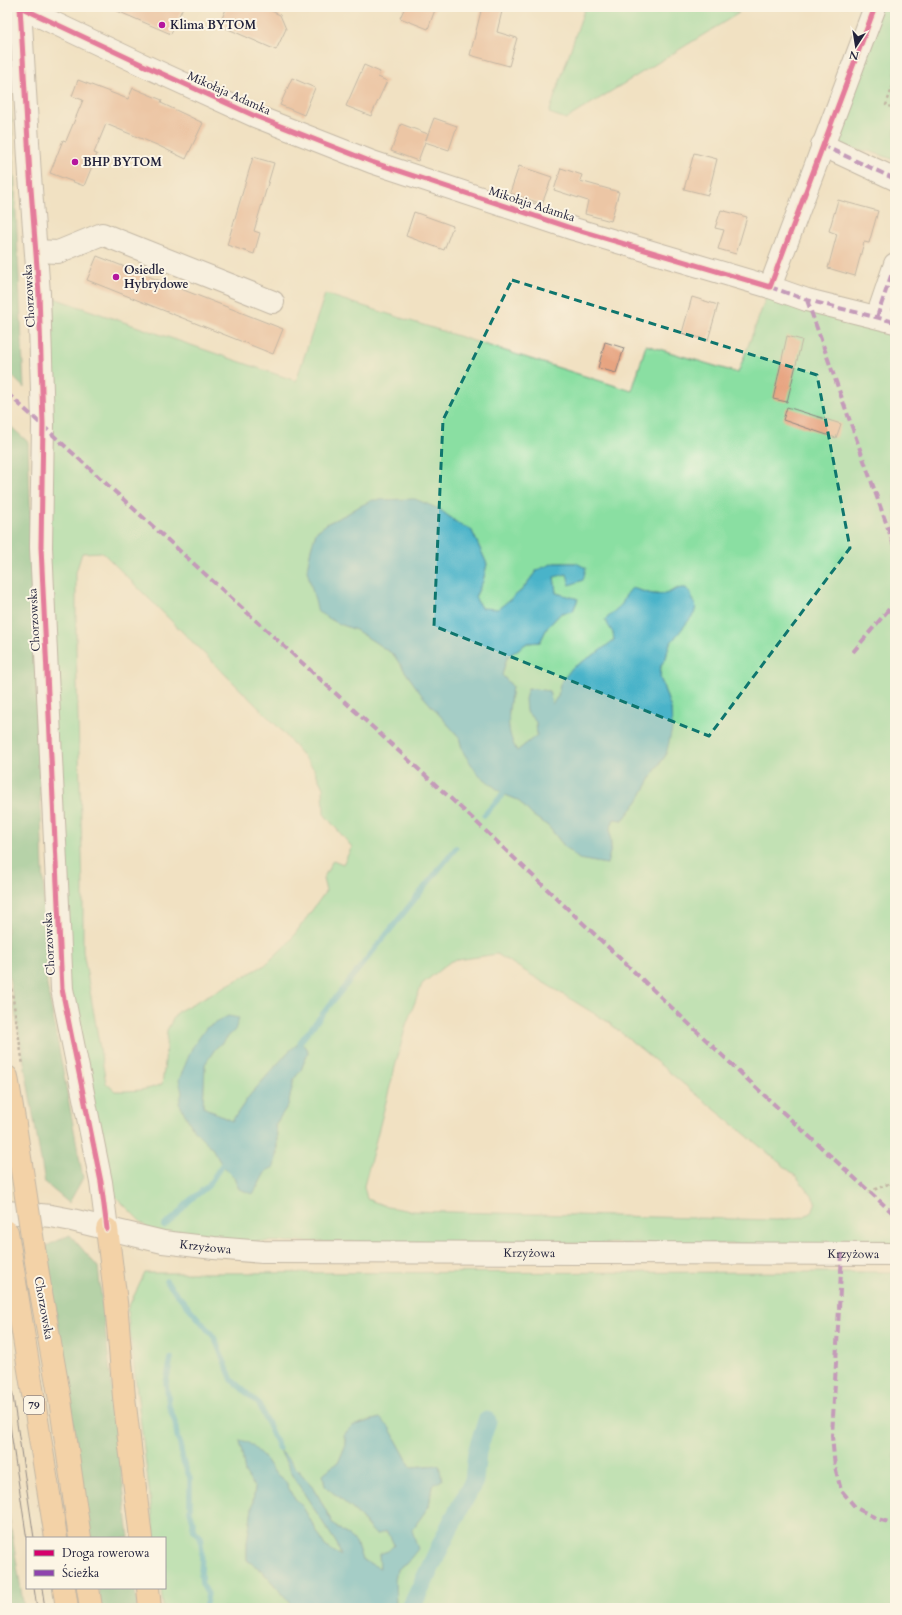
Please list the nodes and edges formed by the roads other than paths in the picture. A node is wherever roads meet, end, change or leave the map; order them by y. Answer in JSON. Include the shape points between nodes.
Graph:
{"nodes":[{"id":1,"x":20,"y":7,"type":"edge"},
{"id":2,"x":874,"y":7,"type":"edge"},
{"id":3,"x":822,"y":145,"type":"junction"},
{"id":4,"x":895,"y":179,"type":"edge"},
{"id":5,"x":36,"y":251,"type":"junction"},
{"id":6,"x":895,"y":264,"type":"edge"},
{"id":7,"x":770,"y":287,"type":"junction"},
{"id":8,"x":273,"y":302,"type":"dead end"},
{"id":9,"x":886,"y":319,"type":"edge"},
{"id":10,"x":15,"y":1073,"type":"edge"},
{"id":11,"x":7,"y":1212,"type":"edge"},
{"id":12,"x":107,"y":1229,"type":"junction"},
{"id":13,"x":7,"y":1232,"type":"edge"},
{"id":14,"x":895,"y":1254,"type":"edge"},
{"id":15,"x":56,"y":1537,"type":"edge"},
{"id":16,"x":80,"y":1537,"type":"edge"},
{"id":17,"x":141,"y":1537,"type":"edge"},
{"id":18,"x":64,"y":1589,"type":"edge"},
{"id":19,"x":88,"y":1589,"type":"edge"},
{"id":20,"x":148,"y":1589,"type":"edge"},
{"id":21,"x":67,"y":1608,"type":"edge"},
{"id":22,"x":90,"y":1608,"type":"edge"},
{"id":23,"x":150,"y":1608,"type":"edge"}],
"edges":[{"from":1,"to":5,"type":"street","name":"Chorzowska"},
{"from":1,"to":7,"type":"street","name":"Mikołaja Adamka","via":[[255,116],[372,162],[574,229]]},
{"from":2,"to":3,"type":"street"},
{"from":3,"to":4,"type":"street"},
{"from":3,"to":7,"type":"street"},
{"from":5,"to":8,"type":"street","via":[[58,252],[102,234]]},
{"from":5,"to":12,"type":"street","name":"Chorzowska","via":[[43,424],[41,547],[62,989]]},
{"from":6,"to":9,"type":"street","name":"Mikołaja Adamka"},
{"from":7,"to":9,"type":"street","name":"Mikołaja Adamka","via":[[807,300]]},
{"from":10,"to":16,"type":"main road","name":"Chorzowska","number":"79","bridge":true,"via":[[15,1125]]},
{"from":11,"to":12,"type":"street","via":[[51,1216]]},
{"from":12,"to":14,"type":"street","name":"Krzyżowa","via":[[163,1242],[214,1248],[308,1253]]},
{"from":12,"to":17,"type":"main road"},
{"from":13,"to":15,"type":"main road","name":"Chorzowska","number":"79"},
{"from":18,"to":21,"type":"main road"},
{"from":19,"to":22,"type":"main road"},
{"from":20,"to":23,"type":"main road"}]}
